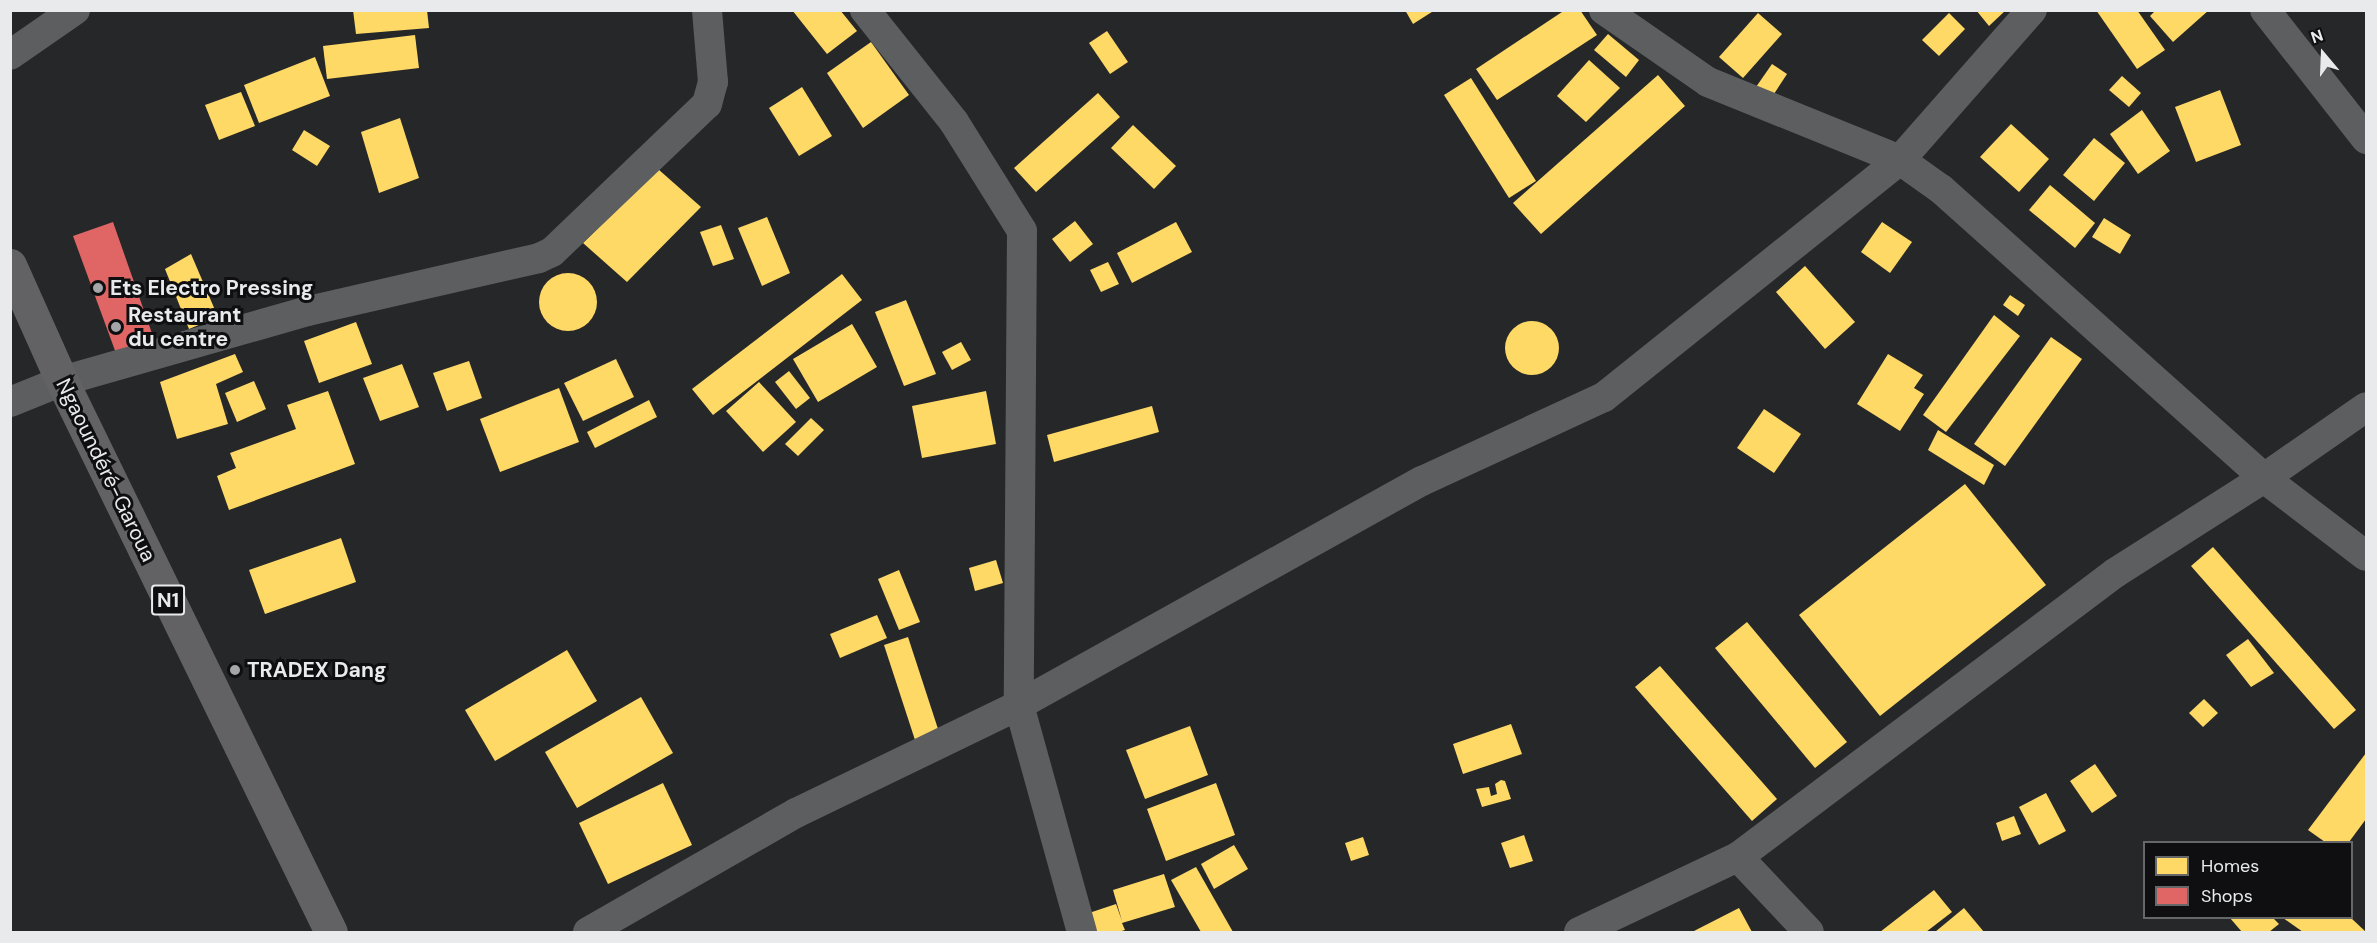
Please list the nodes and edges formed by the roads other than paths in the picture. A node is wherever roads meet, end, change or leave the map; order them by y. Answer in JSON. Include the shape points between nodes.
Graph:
{"nodes":[{"id":1,"x":75,"y":10,"type":"edge"},
{"id":2,"x":707,"y":10,"type":"edge"},
{"id":3,"x":865,"y":10,"type":"edge"},
{"id":4,"x":1604,"y":10,"type":"edge"},
{"id":5,"x":2032,"y":10,"type":"edge"},
{"id":6,"x":2265,"y":10,"type":"edge"},
{"id":7,"x":10,"y":55,"type":"edge"},
{"id":8,"x":2367,"y":139,"type":"edge"},
{"id":9,"x":1900,"y":160,"type":"junction"},
{"id":10,"x":10,"y":265,"type":"edge"},
{"id":11,"x":62,"y":381,"type":"junction"},
{"id":12,"x":10,"y":402,"type":"edge"},
{"id":13,"x":2367,"y":407,"type":"edge"},
{"id":14,"x":2264,"y":478,"type":"junction"},
{"id":15,"x":2367,"y":556,"type":"edge"},
{"id":16,"x":1019,"y":705,"type":"junction"},
{"id":17,"x":1738,"y":857,"type":"junction"},
{"id":18,"x":331,"y":933,"type":"edge"},
{"id":19,"x":588,"y":933,"type":"edge"},
{"id":20,"x":1082,"y":933,"type":"edge"},
{"id":21,"x":1580,"y":933,"type":"edge"},
{"id":22,"x":1809,"y":933,"type":"edge"}],
"edges":[{"from":1,"to":7,"type":"street"},
{"from":2,"to":11,"type":"street","via":[[713,82],[707,104],[552,252],[308,311]]},
{"from":3,"to":16,"type":"street","via":[[954,122],[1022,231]]},
{"from":4,"to":9,"type":"street","via":[[1708,82]]},
{"from":5,"to":9,"type":"street"},
{"from":6,"to":8,"type":"street"},
{"from":9,"to":14,"type":"street","via":[[1941,189]]},
{"from":9,"to":16,"type":"street","via":[[1604,397],[1422,481]]},
{"from":10,"to":11,"type":"highway","name":"Ngaoundéré-Garoua","number":"N1"},
{"from":11,"to":12,"type":"street"},
{"from":11,"to":18,"type":"highway","name":"Ngaoundéré-Garoua","number":"N1"},
{"from":13,"to":14,"type":"street"},
{"from":14,"to":15,"type":"street"},
{"from":14,"to":17,"type":"street","via":[[2115,573]]},
{"from":16,"to":19,"type":"street","via":[[796,813]]},
{"from":16,"to":20,"type":"street"},
{"from":17,"to":21,"type":"street"},
{"from":17,"to":22,"type":"street"}]}
